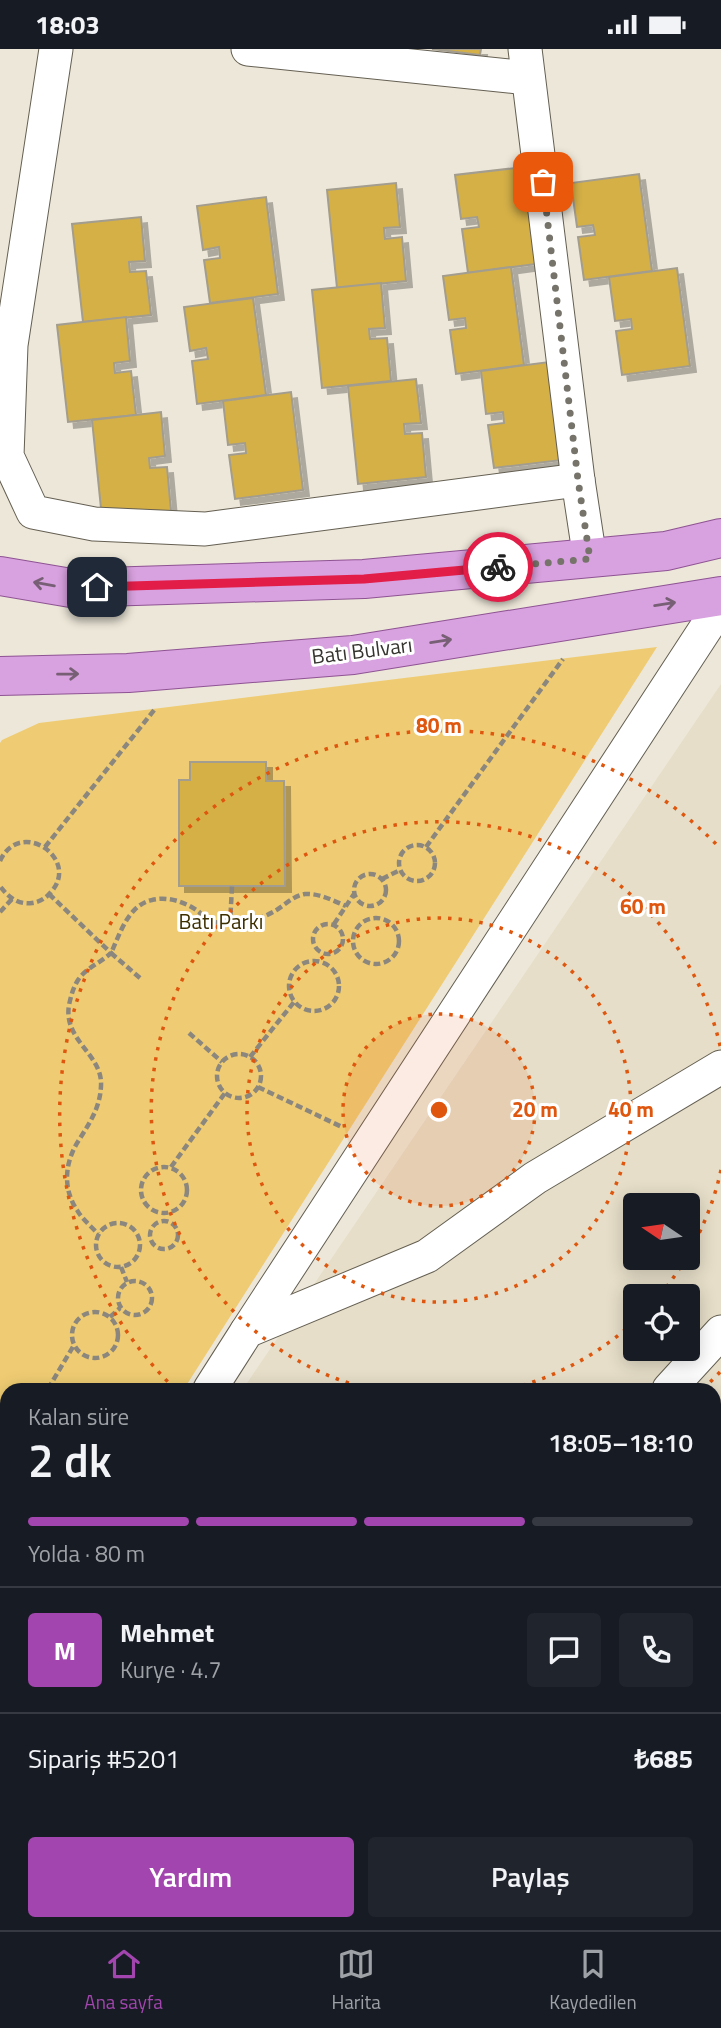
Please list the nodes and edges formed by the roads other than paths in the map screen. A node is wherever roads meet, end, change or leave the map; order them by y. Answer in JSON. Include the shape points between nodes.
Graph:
{"nodes":[{"id":1,"x":56,"y":49,"type":"edge"},
{"id":2,"x":248,"y":49,"type":"edge"},
{"id":3,"x":527,"y":64,"type":"edge"},
{"id":4,"x":578,"y":480,"type":"junction"},
{"id":5,"x":721,"y":538,"type":"edge"},
{"id":6,"x":590,"y":559,"type":"junction"},
{"id":7,"x":0,"y":576,"type":"edge"},
{"id":8,"x":721,"y":596,"type":"edge"},
{"id":9,"x":721,"y":605,"type":"edge"},
{"id":10,"x":0,"y":676,"type":"edge"},
{"id":11,"x":721,"y":1067,"type":"edge"},
{"id":12,"x":247,"y":1331,"type":"junction"},
{"id":13,"x":721,"y":1332,"type":"edge"},
{"id":14,"x":214,"y":1383,"type":"edge"},
{"id":15,"x":674,"y":1383,"type":"edge"}],
"edges":[{"from":1,"to":4,"type":"street","via":[[10,345],[7,456],[33,512],[94,524],[205,529]]},
{"from":2,"to":3,"type":"street"},
{"from":3,"to":4,"type":"street"},
{"from":4,"to":6,"type":"street"},
{"from":5,"to":6,"type":"main road","via":[[666,551]]},
{"from":6,"to":7,"type":"main road","one_way":true,"via":[[364,579],[85,588]]},
{"from":10,"to":8,"type":"main road","name":"Batı Bulvarı","one_way":true,"via":[[128,673],[353,655]]},
{"from":9,"to":12,"type":"street"},
{"from":11,"to":12,"type":"street","via":[[535,1178],[427,1256]]},
{"from":12,"to":14,"type":"street"},
{"from":13,"to":15,"type":"street"}]}
